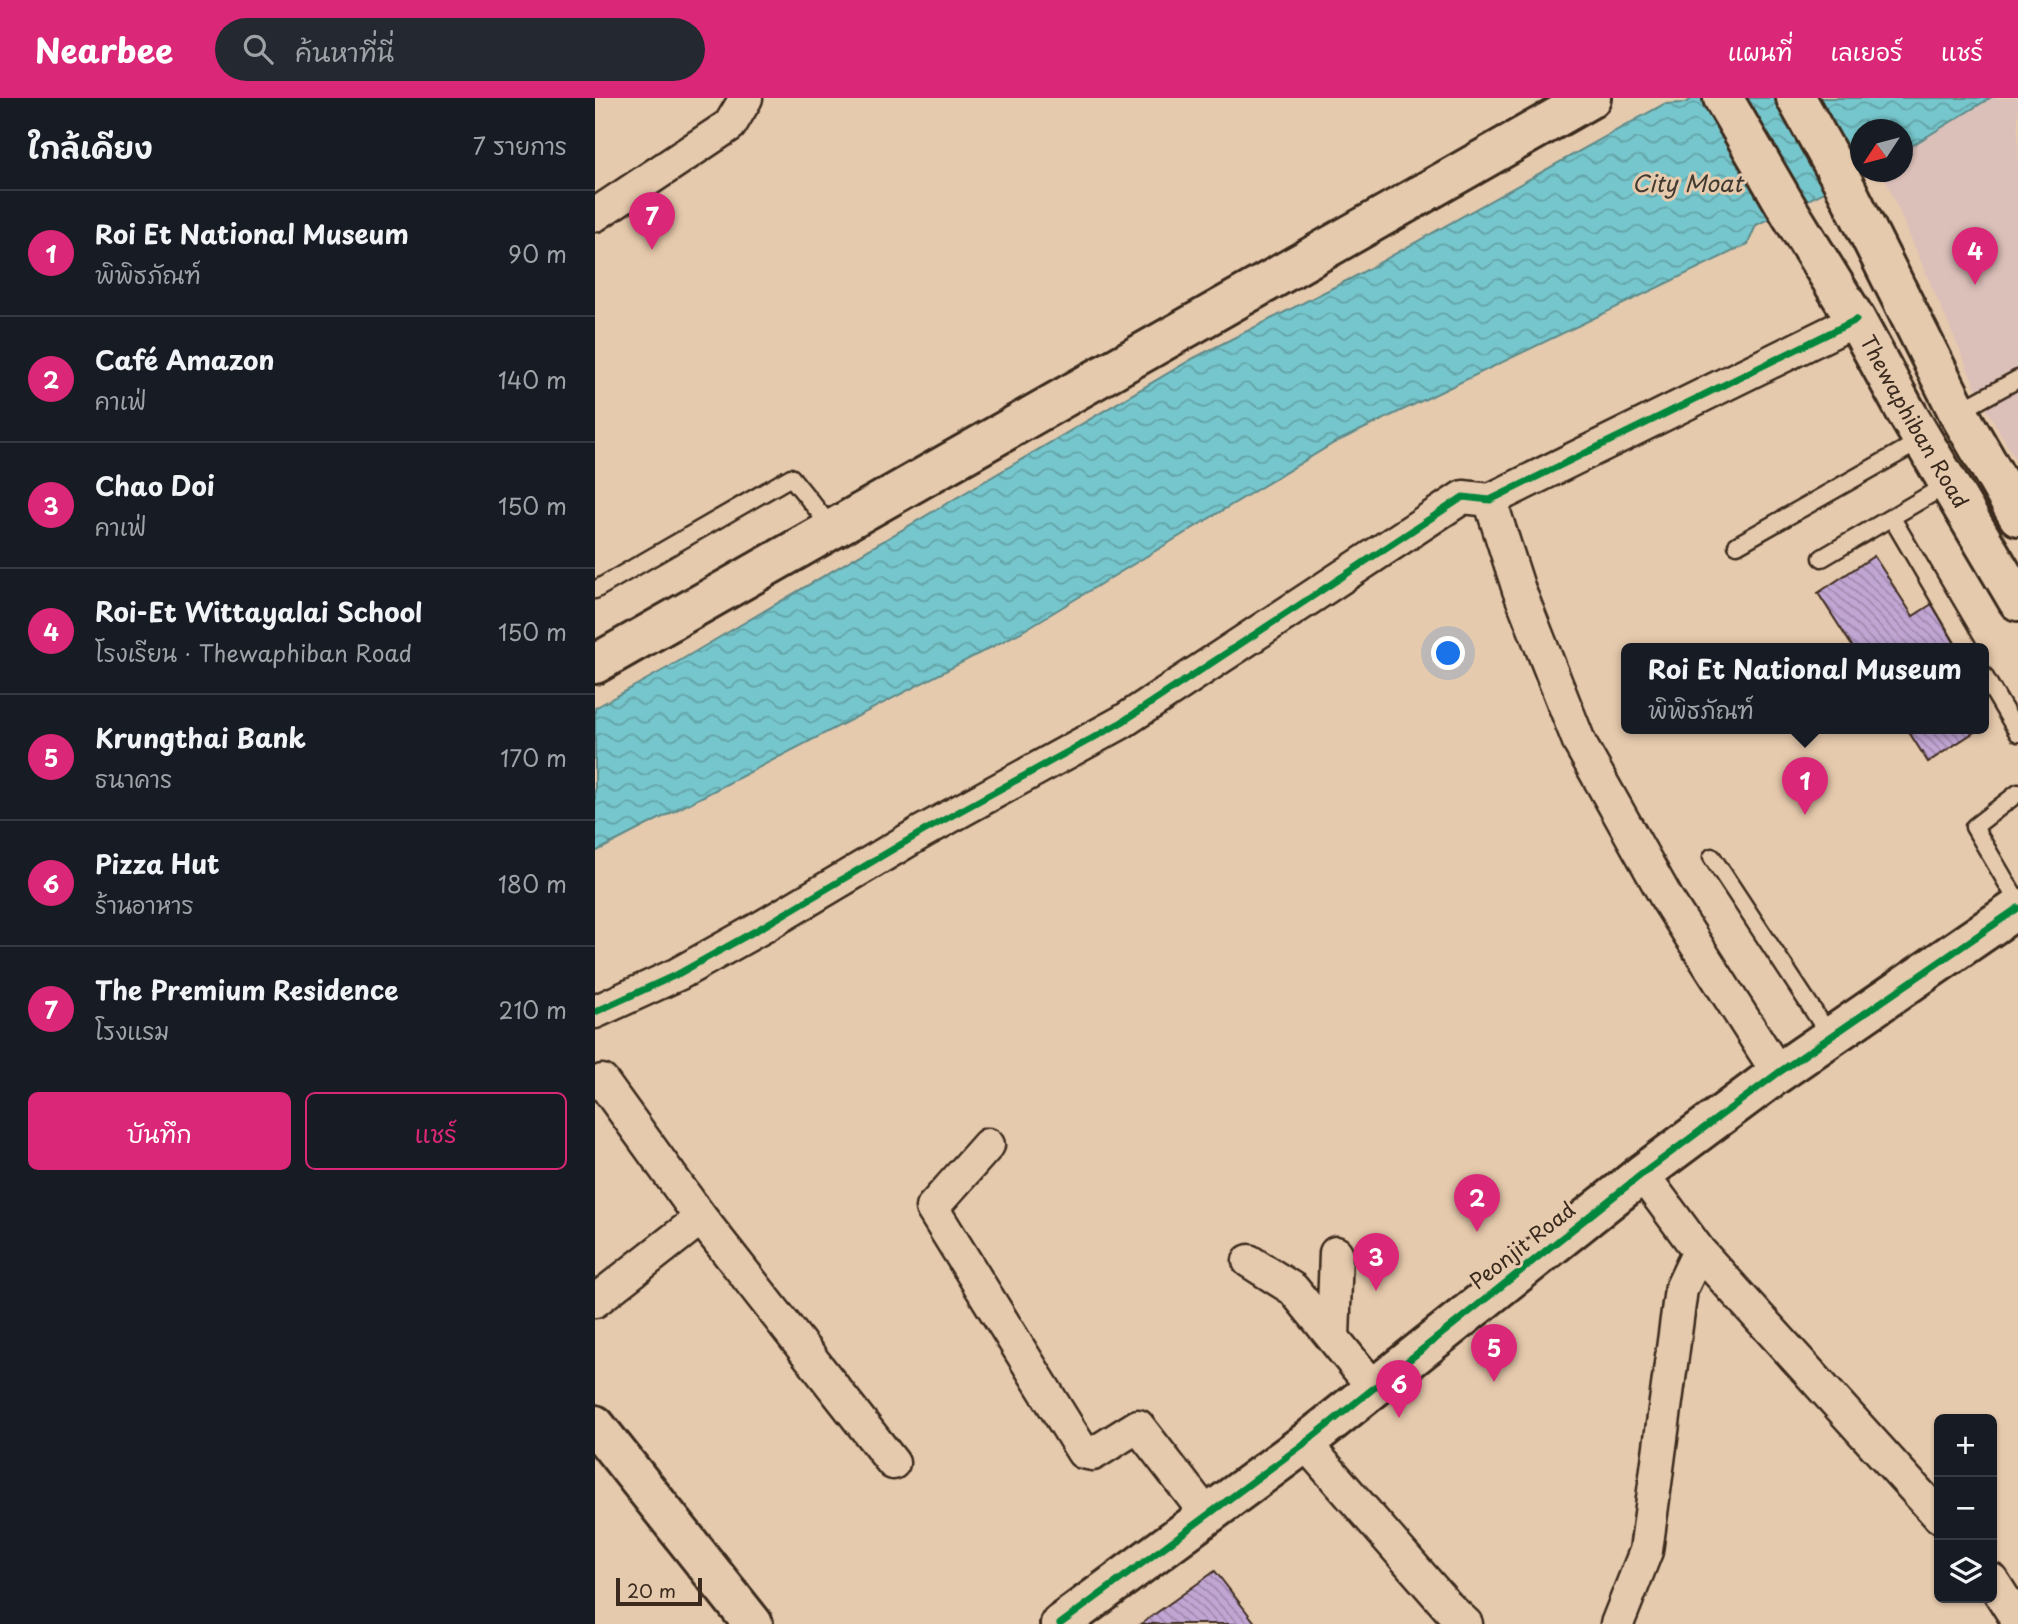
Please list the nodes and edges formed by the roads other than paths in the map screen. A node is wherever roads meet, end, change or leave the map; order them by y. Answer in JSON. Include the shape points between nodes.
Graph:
{"nodes":[{"id":1,"x":746,"y":98,"type":"edge"},
{"id":2,"x":1591,"y":98,"type":"edge"},
{"id":3,"x":1723,"y":98,"type":"edge"},
{"id":4,"x":1796,"y":98,"type":"edge"},
{"id":5,"x":595,"y":215,"type":"edge"},
{"id":6,"x":1856,"y":320,"type":"junction"},
{"id":7,"x":2018,"y":379,"type":"edge"},
{"id":8,"x":1958,"y":412,"type":"junction"},
{"id":9,"x":1922,"y":440,"type":"junction"},
{"id":10,"x":1948,"y":484,"type":"junction"},
{"id":11,"x":1490,"y":500,"type":"junction"},
{"id":12,"x":2018,"y":516,"type":"edge"},
{"id":13,"x":1892,"y":517,"type":"junction"},
{"id":14,"x":832,"y":528,"type":"junction"},
{"id":15,"x":1737,"y":545,"type":"dead end"},
{"id":16,"x":1822,"y":558,"type":"dead end"},
{"id":17,"x":595,"y":590,"type":"edge"},
{"id":18,"x":2018,"y":601,"type":"edge"},
{"id":19,"x":1966,"y":643,"type":"edge"},
{"id":20,"x":595,"y":664,"type":"edge"},
{"id":21,"x":1989,"y":684,"type":"edge"},
{"id":22,"x":2018,"y":733,"type":"edge"},
{"id":23,"x":2018,"y":793,"type":"edge"},
{"id":24,"x":1711,"y":857,"type":"dead end"},
{"id":25,"x":2018,"y":902,"type":"edge"},
{"id":26,"x":2018,"y":908,"type":"edge"},
{"id":27,"x":595,"y":1012,"type":"edge"},
{"id":28,"x":1830,"y":1037,"type":"junction"},
{"id":29,"x":1778,"y":1073,"type":"junction"},
{"id":30,"x":602,"y":1081,"type":"dead end"},
{"id":31,"x":988,"y":1145,"type":"dead end"},
{"id":32,"x":1642,"y":1174,"type":"junction"},
{"id":33,"x":701,"y":1218,"type":"junction"},
{"id":34,"x":1699,"y":1251,"type":"junction"},
{"id":35,"x":1336,"y":1253,"type":"dead end"},
{"id":36,"x":1249,"y":1261,"type":"dead end"},
{"id":37,"x":595,"y":1301,"type":"edge"},
{"id":38,"x":1333,"y":1338,"type":"junction"},
{"id":39,"x":1373,"y":1387,"type":"junction"},
{"id":40,"x":595,"y":1425,"type":"edge"},
{"id":41,"x":1305,"y":1443,"type":"junction"},
{"id":42,"x":893,"y":1463,"type":"dead end"},
{"id":43,"x":1934,"y":1510,"type":"edge"},
{"id":44,"x":1208,"y":1516,"type":"junction"},
{"id":45,"x":1997,"y":1588,"type":"edge"},
{"id":46,"x":2018,"y":1621,"type":"edge"},
{"id":47,"x":753,"y":1624,"type":"edge"},
{"id":48,"x":1060,"y":1624,"type":"edge"},
{"id":49,"x":1466,"y":1624,"type":"edge"},
{"id":50,"x":1616,"y":1624,"type":"edge"}],
"edges":[{"from":1,"to":5,"type":"street","via":[[730,125]]},
{"from":2,"to":14,"type":"street"},
{"from":3,"to":6,"type":"street","name":"Thewaphiban Road"},
{"from":4,"to":8,"type":"street","name":"Thewaphiban Road","via":[[1845,184]]},
{"from":6,"to":9,"type":"street","name":"Thewaphiban Road"},
{"from":6,"to":11,"type":"street"},
{"from":7,"to":8,"type":"lane"},
{"from":8,"to":12,"type":"street","name":"Thewaphiban Road"},
{"from":9,"to":10,"type":"street","name":"Thewaphiban Road"},
{"from":9,"to":15,"type":"lane"},
{"from":10,"to":13,"type":"lane"},
{"from":10,"to":18,"type":"street","name":"Thewaphiban Road"},
{"from":11,"to":27,"type":"street","via":[[1463,497],[1122,722],[678,974]]},
{"from":11,"to":29,"type":"street","via":[[1518,590],[1580,744],[1667,899]]},
{"from":13,"to":16,"type":"lane"},
{"from":13,"to":19,"type":"lane"},
{"from":14,"to":17,"type":"lane","via":[[792,477]]},
{"from":14,"to":20,"type":"street"},
{"from":21,"to":22,"type":"lane"},
{"from":23,"to":25,"type":"lane","via":[[1974,827]]},
{"from":24,"to":28,"type":"lane"},
{"from":26,"to":28,"type":"street","name":"Peonjit Road"},
{"from":28,"to":29,"type":"street","name":"Peonjit Road"},
{"from":29,"to":32,"type":"street","name":"Peonjit Road"},
{"from":30,"to":33,"type":"street"},
{"from":31,"to":44,"type":"street","via":[[932,1208],[1083,1452],[1093,1454],[1138,1426]]},
{"from":32,"to":34,"type":"street"},
{"from":32,"to":39,"type":"street","name":"Peonjit Road"},
{"from":33,"to":37,"type":"street"},
{"from":33,"to":42,"type":"street"},
{"from":34,"to":43,"type":"street"},
{"from":34,"to":50,"type":"street","via":[[1681,1289],[1646,1551]]},
{"from":35,"to":38,"type":"street"},
{"from":36,"to":38,"type":"street","via":[[1293,1289]]},
{"from":38,"to":39,"type":"street"},
{"from":39,"to":41,"type":"street","name":"Peonjit Road"},
{"from":40,"to":47,"type":"street"},
{"from":41,"to":44,"type":"street","name":"Peonjit Road"},
{"from":41,"to":49,"type":"street"},
{"from":44,"to":48,"type":"street","name":"Peonjit Road"},
{"from":45,"to":46,"type":"street"}]}
